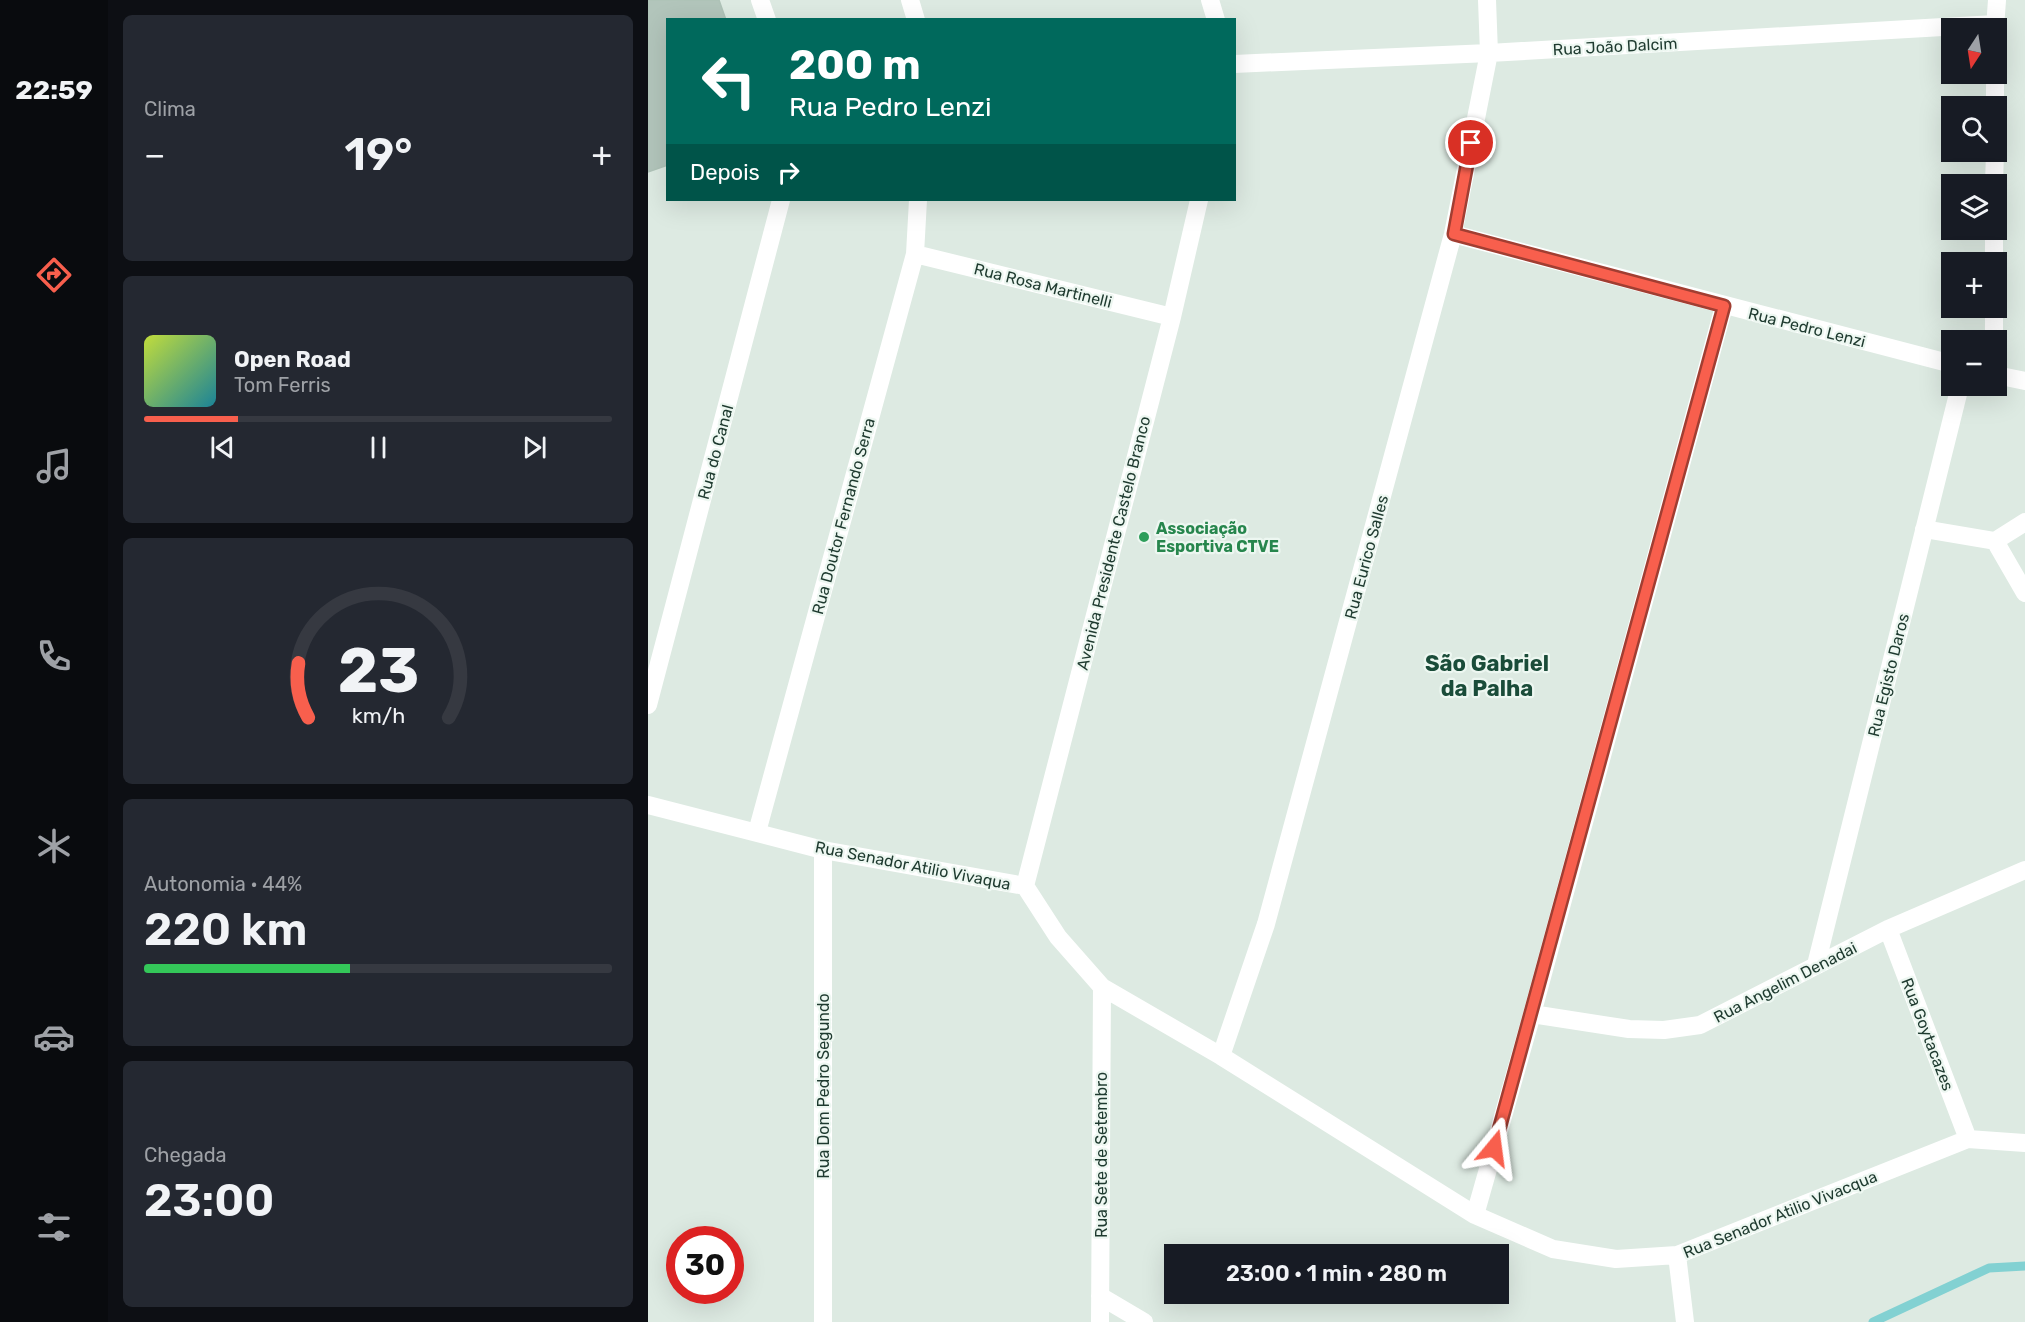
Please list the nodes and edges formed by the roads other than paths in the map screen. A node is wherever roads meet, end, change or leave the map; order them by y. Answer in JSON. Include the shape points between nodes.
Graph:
{"nodes":[{"id":1,"x":760,"y":0,"type":"edge"},
{"id":2,"x":910,"y":0,"type":"edge"},
{"id":3,"x":1210,"y":0,"type":"edge"},
{"id":4,"x":1486,"y":0,"type":"edge"},
{"id":5,"x":1997,"y":0,"type":"edge"},
{"id":6,"x":766,"y":18,"type":"edge"},
{"id":7,"x":915,"y":18,"type":"edge"},
{"id":8,"x":1215,"y":18,"type":"edge"},
{"id":9,"x":1996,"y":18,"type":"edge"},
{"id":10,"x":1941,"y":29,"type":"edge"},
{"id":11,"x":1489,"y":53,"type":"junction"},
{"id":12,"x":1236,"y":64,"type":"edge"},
{"id":13,"x":781,"y":201,"type":"edge"},
{"id":14,"x":918,"y":201,"type":"edge"},
{"id":15,"x":1199,"y":201,"type":"edge"},
{"id":16,"x":1454,"y":234,"type":"junction"},
{"id":17,"x":915,"y":254,"type":"junction"},
{"id":18,"x":1724,"y":306,"type":"junction"},
{"id":19,"x":1172,"y":317,"type":"junction"},
{"id":20,"x":1941,"y":361,"type":"edge"},
{"id":21,"x":2007,"y":377,"type":"edge"},
{"id":22,"x":2025,"y":381,"type":"edge"},
{"id":23,"x":1957,"y":396,"type":"edge"},
{"id":24,"x":2025,"y":522,"type":"edge"},
{"id":25,"x":1924,"y":529,"type":"junction"},
{"id":26,"x":1995,"y":541,"type":"junction"},
{"id":27,"x":2025,"y":594,"type":"edge"},
{"id":28,"x":648,"y":705,"type":"edge"},
{"id":29,"x":648,"y":805,"type":"edge"},
{"id":30,"x":757,"y":832,"type":"junction"},
{"id":31,"x":823,"y":850,"type":"junction"},
{"id":32,"x":2025,"y":870,"type":"edge"},
{"id":33,"x":1025,"y":886,"type":"junction"},
{"id":34,"x":1888,"y":929,"type":"junction"},
{"id":35,"x":1816,"y":965,"type":"junction"},
{"id":36,"x":1102,"y":987,"type":"junction"},
{"id":37,"x":1532,"y":1014,"type":"junction"},
{"id":38,"x":1221,"y":1056,"type":"junction"},
{"id":39,"x":1968,"y":1138,"type":"junction"},
{"id":40,"x":2025,"y":1143,"type":"edge"},
{"id":41,"x":1475,"y":1215,"type":"junction"},
{"id":42,"x":1677,"y":1255,"type":"junction"},
{"id":43,"x":1100,"y":1296,"type":"junction"},
{"id":44,"x":823,"y":1322,"type":"edge"},
{"id":45,"x":1100,"y":1322,"type":"edge"},
{"id":46,"x":1144,"y":1322,"type":"edge"},
{"id":47,"x":1685,"y":1322,"type":"edge"}],
"edges":[{"from":1,"to":6,"type":"street"},
{"from":2,"to":7,"type":"street"},
{"from":3,"to":8,"type":"street"},
{"from":4,"to":11,"type":"street","name":"Rua Eurico Salles"},
{"from":5,"to":9,"type":"street"},
{"from":10,"to":11,"type":"street","name":"Rua João Dalcim"},
{"from":11,"to":12,"type":"street","name":"Rua João Dalcim"},
{"from":11,"to":16,"type":"street","name":"Rua Eurico Salles"},
{"from":13,"to":28,"type":"street","name":"Rua do Canal"},
{"from":14,"to":17,"type":"street","name":"Rua Doutor Fernando Serra"},
{"from":15,"to":19,"type":"street","name":"Avenida Presidente Castelo Branco"},
{"from":16,"to":18,"type":"street","name":"Rua Pedro Lenzi"},
{"from":16,"to":38,"type":"street","name":"Rua Eurico Salles","via":[[1266,924]]},
{"from":17,"to":19,"type":"street","name":"Rua Rosa Martinelli"},
{"from":17,"to":30,"type":"street","name":"Rua Doutor Fernando Serra"},
{"from":18,"to":20,"type":"street","name":"Rua Pedro Lenzi"},
{"from":18,"to":37,"type":"street"},
{"from":19,"to":33,"type":"street","name":"Avenida Presidente Castelo Branco"},
{"from":21,"to":22,"type":"street"},
{"from":23,"to":25,"type":"street","name":"Rua Egisto Daros"},
{"from":24,"to":26,"type":"street"},
{"from":25,"to":26,"type":"street"},
{"from":25,"to":35,"type":"street","name":"Rua Egisto Daros"},
{"from":26,"to":27,"type":"street"},
{"from":29,"to":30,"type":"street","name":"Rua Senador Atilio Vivaqua"},
{"from":30,"to":31,"type":"street","name":"Rua Senador Atilio Vivaqua"},
{"from":31,"to":33,"type":"street","name":"Rua Senador Atilio Vivaqua"},
{"from":31,"to":44,"type":"street","name":"Rua Dom Pedro Segundo"},
{"from":32,"to":34,"type":"street","name":"Rua Angelim Denadai"},
{"from":33,"to":36,"type":"street","name":"Rua Senador Atilio Vivaqua","via":[[1058,937]]},
{"from":34,"to":35,"type":"street","name":"Rua Angelim Denadai"},
{"from":34,"to":39,"type":"street","name":"Rua Goytacazes"},
{"from":35,"to":37,"type":"street","name":"Rua Angelim Denadai","via":[[1700,1025],[1629,1029]]},
{"from":36,"to":38,"type":"street","name":"Rua Senador Atilio Vivaqua"},
{"from":36,"to":43,"type":"street","name":"Rua Sete de Setembro"},
{"from":37,"to":41,"type":"street"},
{"from":38,"to":41,"type":"street","name":"Rua Senador Atilio Vivacqua"},
{"from":39,"to":40,"type":"street","name":"Rua Senador Atilio Vivacqua"},
{"from":39,"to":42,"type":"street","name":"Rua Senador Atilio Vivacqua"},
{"from":41,"to":42,"type":"street","name":"Rua Senador Atilio Vivacqua","via":[[1553,1249],[1616,1259]]},
{"from":42,"to":47,"type":"street"},
{"from":43,"to":45,"type":"street","name":"Rua Sete de Setembro"},
{"from":43,"to":46,"type":"street"}]}
